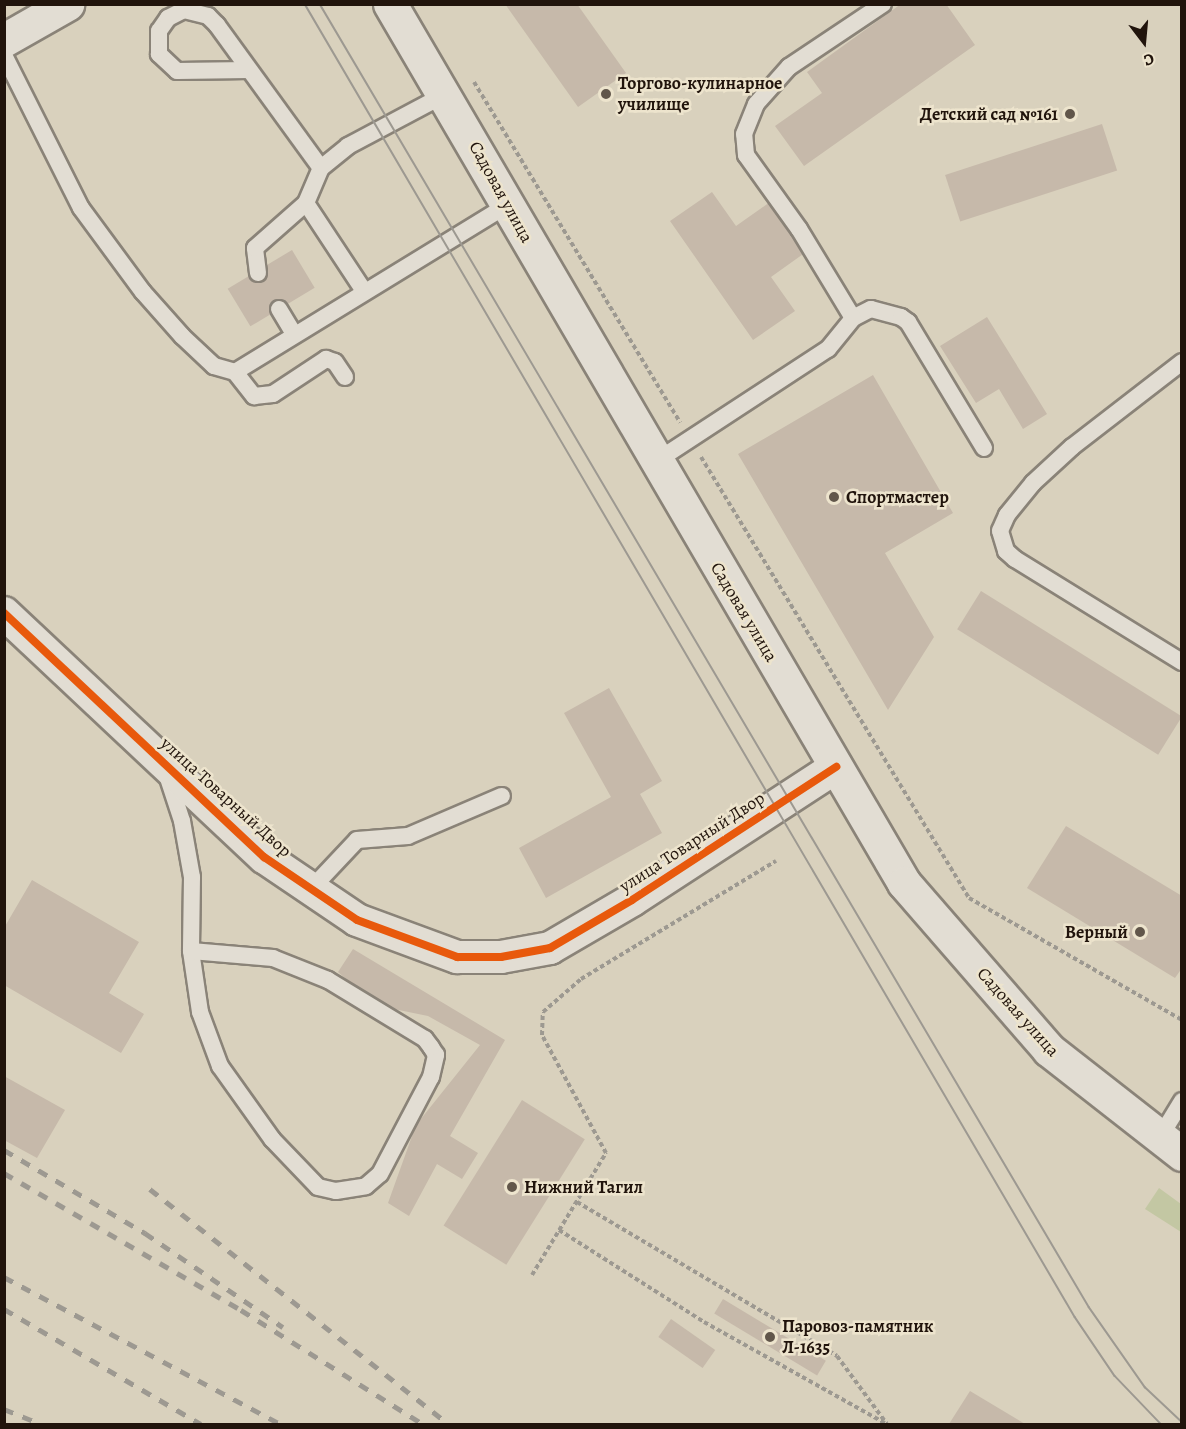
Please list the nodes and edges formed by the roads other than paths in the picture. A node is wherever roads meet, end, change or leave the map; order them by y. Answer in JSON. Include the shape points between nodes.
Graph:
{"nodes":[{"id":1,"x":67,"y":4,"type":"edge"},
{"id":2,"x":390,"y":4,"type":"edge"},
{"id":3,"x":883,"y":4,"type":"edge"},
{"id":4,"x":4,"y":40,"type":"edge"},
{"id":5,"x":4,"y":55,"type":"edge"},
{"id":6,"x":249,"y":70,"type":"junction"},
{"id":7,"x":458,"y":85,"type":"junction"},
{"id":8,"x":321,"y":168,"type":"junction"},
{"id":9,"x":306,"y":203,"type":"junction"},
{"id":10,"x":508,"y":205,"type":"junction"},
{"id":11,"x":258,"y":273,"type":"dead end"},
{"id":12,"x":364,"y":291,"type":"junction"},
{"id":13,"x":279,"y":309,"type":"dead end"},
{"id":14,"x":853,"y":318,"type":"junction"},
{"id":15,"x":294,"y":334,"type":"junction"},
{"id":16,"x":1182,"y":362,"type":"edge"},
{"id":17,"x":235,"y":372,"type":"junction"},
{"id":18,"x":345,"y":377,"type":"dead end"},
{"id":19,"x":984,"y":448,"type":"dead end"},
{"id":20,"x":655,"y":462,"type":"junction"},
{"id":21,"x":4,"y":613,"type":"edge"},
{"id":22,"x":1182,"y":662,"type":"edge"},
{"id":23,"x":155,"y":754,"type":"junction"},
{"id":24,"x":836,"y":767,"type":"junction"},
{"id":25,"x":502,"y":796,"type":"dead end"},
{"id":26,"x":311,"y":889,"type":"junction"},
{"id":27,"x":191,"y":951,"type":"junction"},
{"id":28,"x":1182,"y":1101,"type":"edge"},
{"id":29,"x":1171,"y":1145,"type":"edge"}],
"edges":[{"from":1,"to":4,"type":"main road"},
{"from":2,"to":7,"type":"main road","name":"Садовая улица"},
{"from":3,"to":14,"type":"lane","via":[[789,67],[756,104],[744,134],[746,155],[799,229]]},
{"from":5,"to":17,"type":"lane","via":[[88,217],[142,292],[214,366]]},
{"from":6,"to":6,"type":"lane","via":[[217,25],[198,11],[184,10],[168,18],[159,31],[159,54],[177,71]]},
{"from":6,"to":8,"type":"lane"},
{"from":7,"to":8,"type":"lane","via":[[348,146]]},
{"from":7,"to":10,"type":"main road","name":"Садовая улица"},
{"from":8,"to":9,"type":"lane"},
{"from":9,"to":11,"type":"lane","via":[[255,248]]},
{"from":9,"to":12,"type":"lane"},
{"from":10,"to":12,"type":"lane"},
{"from":10,"to":20,"type":"main road","name":"Садовая улица"},
{"from":12,"to":15,"type":"lane"},
{"from":13,"to":15,"type":"lane"},
{"from":14,"to":19,"type":"lane","via":[[871,309],[901,316],[908,322]]},
{"from":14,"to":20,"type":"lane","via":[[828,349]]},
{"from":15,"to":17,"type":"lane"},
{"from":16,"to":22,"type":"lane","via":[[1072,447],[1026,491],[1000,531],[1006,551],[1015,559]]},
{"from":17,"to":18,"type":"lane","via":[[248,393],[260,398],[273,394],[326,359],[335,362]]},
{"from":20,"to":24,"type":"main road","name":"Садовая улица"},
{"from":21,"to":23,"type":"street","name":"улица Товарный Двор"},
{"from":23,"to":26,"type":"street","name":"улица Товарный Двор","via":[[264,857]]},
{"from":23,"to":27,"type":"lane","via":[[173,787],[182,820],[192,877]]},
{"from":24,"to":26,"type":"street","name":"улица Товарный Двор","via":[[632,900],[550,948],[501,957],[457,957],[357,920]]},
{"from":24,"to":29,"type":"main road","name":"Садовая улица","via":[[904,883],[1041,1041]]},
{"from":25,"to":26,"type":"lane","via":[[408,836],[357,840]]},
{"from":27,"to":27,"type":"lane","via":[[200,1012],[220,1066],[272,1139],[318,1187],[336,1191],[366,1186],[380,1174],[431,1077],[436,1055],[432,1047],[328,980],[273,958]]},
{"from":28,"to":29,"type":"lane"}]}
